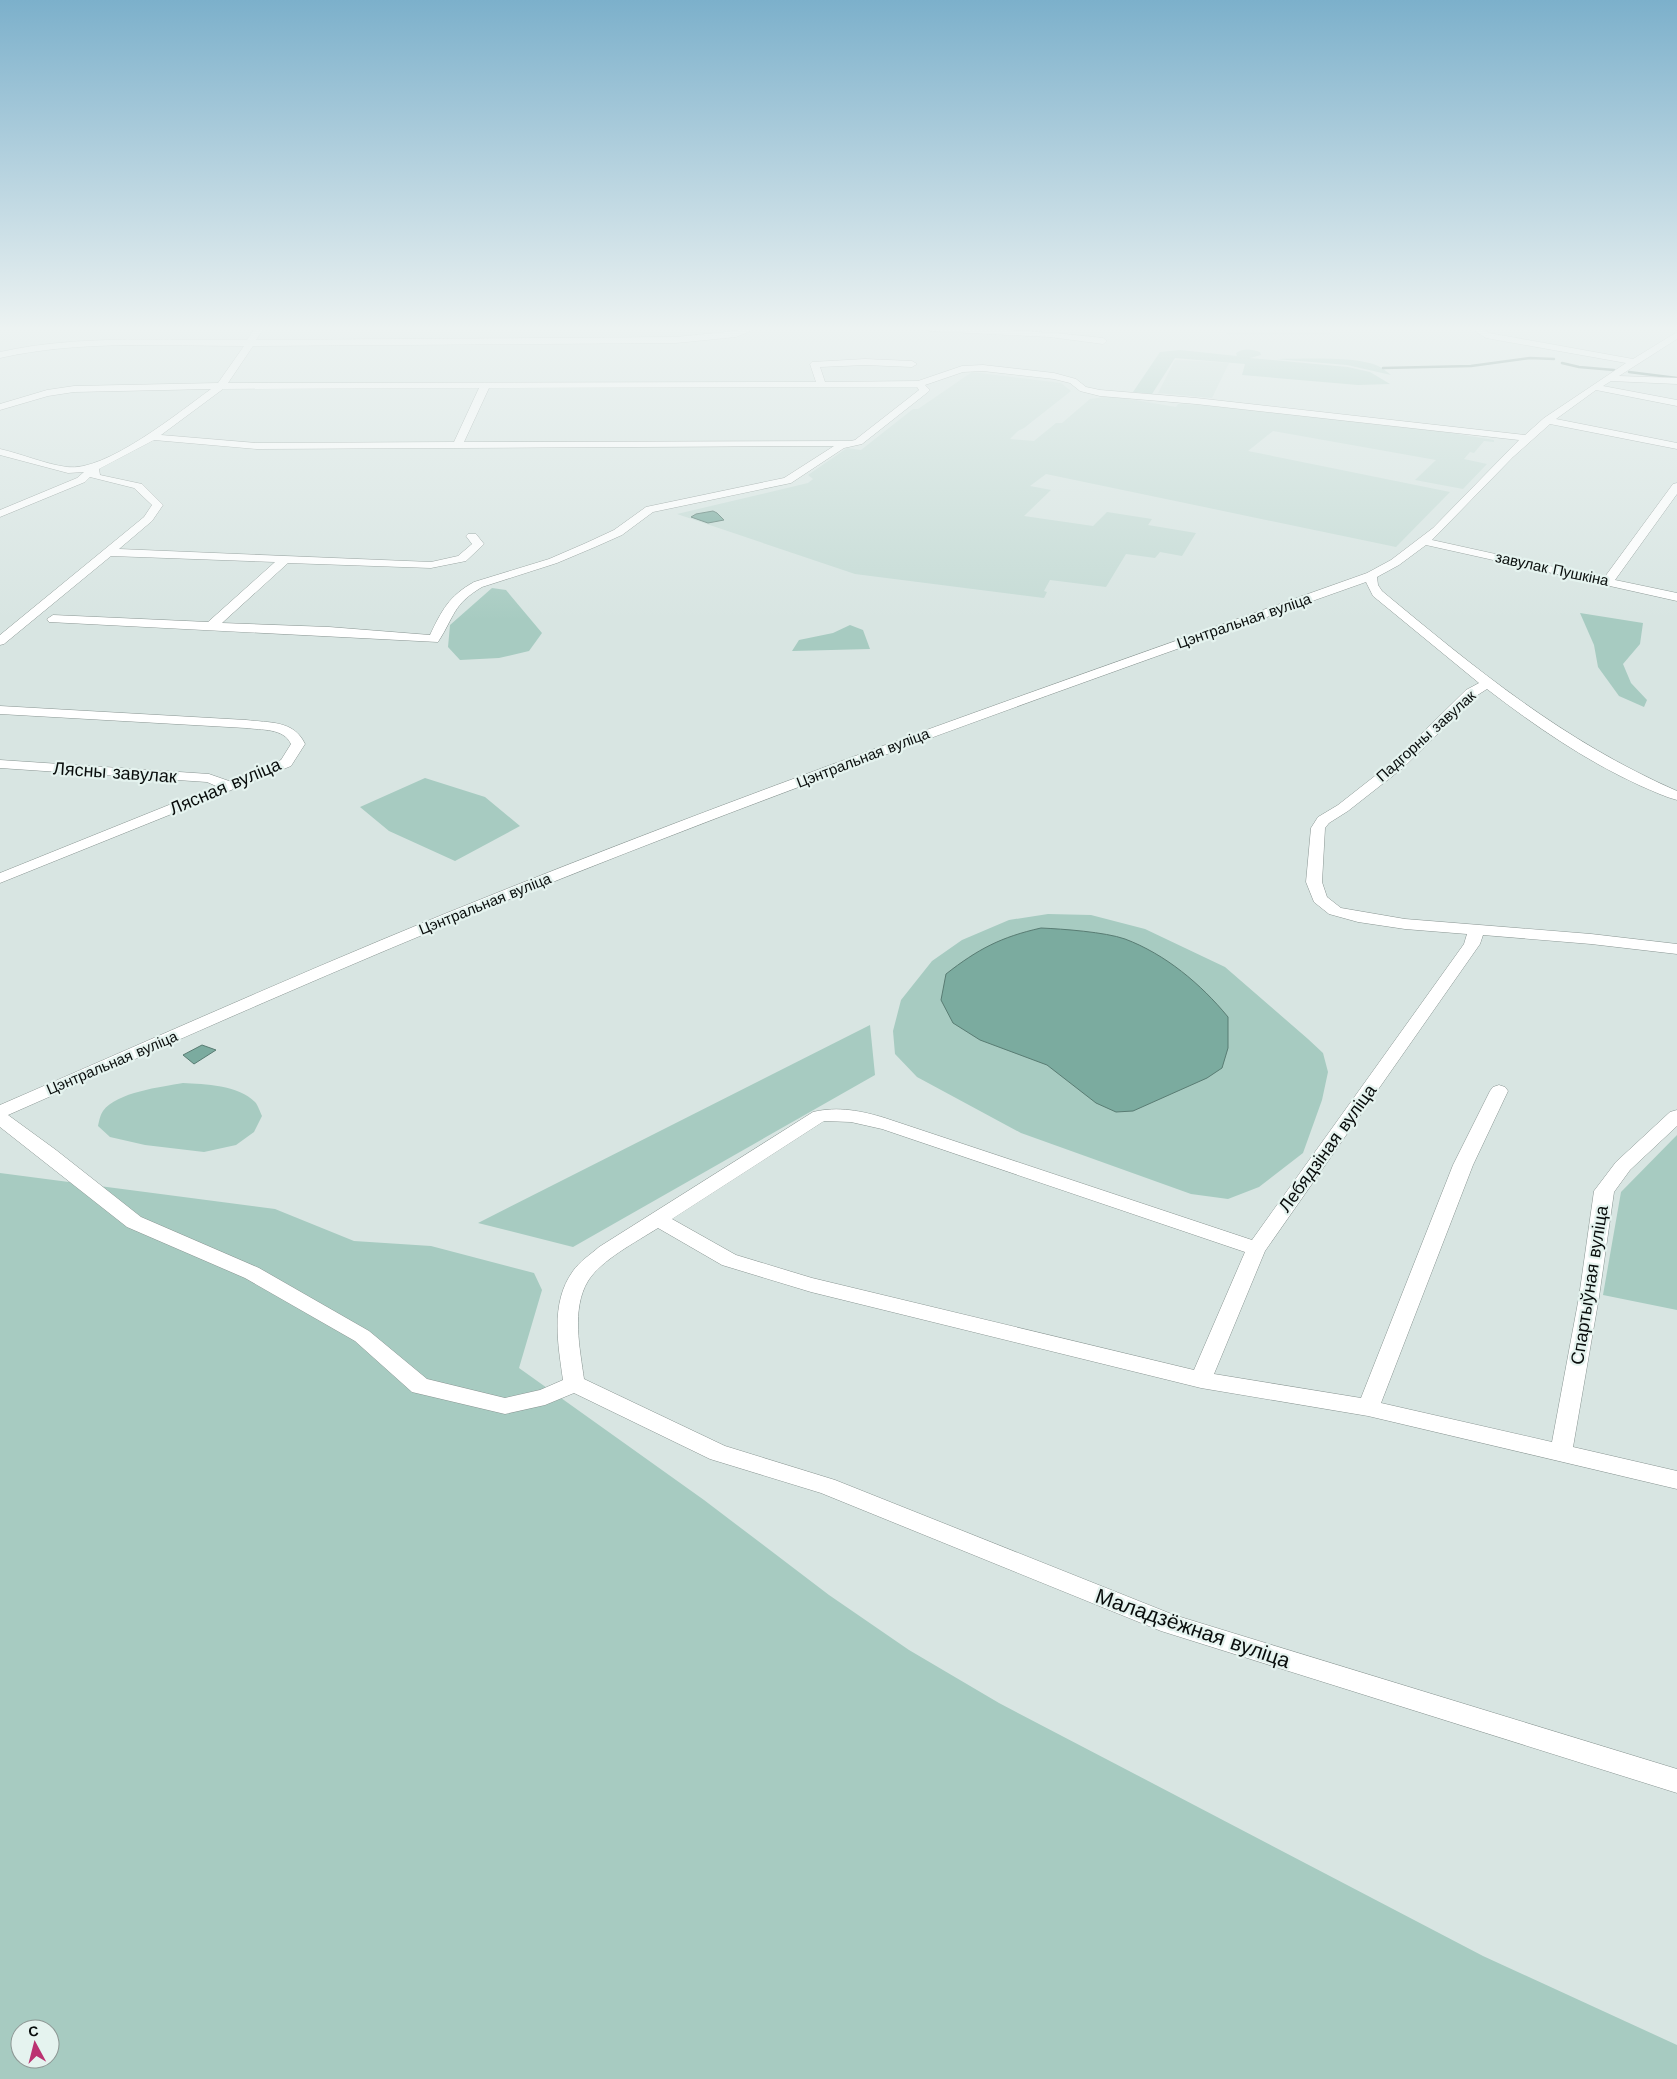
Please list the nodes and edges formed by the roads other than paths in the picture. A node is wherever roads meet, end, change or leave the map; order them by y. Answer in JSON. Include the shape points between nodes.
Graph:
{"nodes":[{"id":1,"x":169,"y":425,"type":"edge"},
{"id":2,"x":467,"y":425,"type":"edge"},
{"id":3,"x":880,"y":425,"type":"edge"},
{"id":4,"x":1412,"y":425,"type":"edge"},
{"id":5,"x":1541,"y":425,"type":"edge"},
{"id":6,"x":1572,"y":425,"type":"edge"},
{"id":7,"x":152,"y":438,"type":"junction"},
{"id":8,"x":1527,"y":438,"type":"junction"},
{"id":9,"x":858,"y":442,"type":"junction"},
{"id":10,"x":458,"y":444,"type":"junction"},
{"id":11,"x":1677,"y":446,"type":"edge"},
{"id":12,"x":0,"y":452,"type":"edge"},
{"id":13,"x":94,"y":468,"type":"junction"},
{"id":14,"x":1677,"y":486,"type":"edge"},
{"id":15,"x":0,"y":514,"type":"edge"},
{"id":16,"x":472,"y":536,"type":"dead end"},
{"id":17,"x":1426,"y":542,"type":"junction"},
{"id":18,"x":106,"y":552,"type":"junction"},
{"id":19,"x":284,"y":560,"type":"junction"},
{"id":20,"x":1371,"y":576,"type":"junction"},
{"id":21,"x":1608,"y":581,"type":"junction"},
{"id":22,"x":1677,"y":597,"type":"edge"},
{"id":23,"x":53,"y":619,"type":"dead end"},
{"id":24,"x":211,"y":626,"type":"junction"},
{"id":25,"x":0,"y":640,"type":"edge"},
{"id":26,"x":1487,"y":684,"type":"junction"},
{"id":27,"x":0,"y":710,"type":"edge"},
{"id":28,"x":0,"y":764,"type":"edge"},
{"id":29,"x":228,"y":786,"type":"junction"},
{"id":30,"x":1677,"y":796,"type":"edge"},
{"id":31,"x":0,"y":878,"type":"edge"},
{"id":32,"x":1476,"y":930,"type":"junction"},
{"id":33,"x":1677,"y":949,"type":"edge"},
{"id":34,"x":1499,"y":1091,"type":"dead end"},
{"id":35,"x":0,"y":1112,"type":"edge"},
{"id":36,"x":1677,"y":1116,"type":"edge"},
{"id":37,"x":0,"y":1118,"type":"edge"},
{"id":38,"x":658,"y":1220,"type":"junction"},
{"id":39,"x":1256,"y":1249,"type":"junction"},
{"id":40,"x":1201,"y":1380,"type":"junction"},
{"id":41,"x":574,"y":1384,"type":"junction"},
{"id":42,"x":1368,"y":1408,"type":"junction"},
{"id":43,"x":1562,"y":1453,"type":"junction"},
{"id":44,"x":1677,"y":1480,"type":"edge"},
{"id":45,"x":1677,"y":1781,"type":"edge"}],
"edges":[{"from":1,"to":7,"type":"street"},
{"from":2,"to":10,"type":"street"},
{"from":3,"to":9,"type":"street"},
{"from":4,"to":8,"type":"street"},
{"from":5,"to":8,"type":"street","name":"Цэнтральная вуліца"},
{"from":6,"to":11,"type":"street"},
{"from":7,"to":10,"type":"street","via":[[257,446]]},
{"from":7,"to":13,"type":"street"},
{"from":8,"to":17,"type":"street","name":"Цэнтральная вуліца"},
{"from":9,"to":10,"type":"street"},
{"from":9,"to":24,"type":"street","via":[[841,446],[787,481],[650,509],[615,534],[553,561],[490,580],[451,606],[434,639]]},
{"from":12,"to":13,"type":"street","via":[[68,470]]},
{"from":13,"to":15,"type":"street","via":[[81,480]]},
{"from":13,"to":18,"type":"street","via":[[95,477],[138,486],[158,505],[148,519]]},
{"from":14,"to":21,"type":"street"},
{"from":16,"to":19,"type":"street","via":[[478,544],[462,559],[440,564]]},
{"from":17,"to":20,"type":"street","name":"Цэнтральная вуліца","via":[[1398,563]]},
{"from":17,"to":21,"type":"street","name":"завулак Пушкіна"},
{"from":18,"to":19,"type":"street"},
{"from":18,"to":25,"type":"street"},
{"from":19,"to":24,"type":"street"},
{"from":20,"to":26,"type":"street","via":[[1372,585],[1378,593]]},
{"from":20,"to":35,"type":"street","name":"Цэнтральная вуліца","via":[[900,744],[584,864],[412,933]]},
{"from":21,"to":22,"type":"street","name":"завулак Пушкіна"},
{"from":23,"to":24,"type":"street"},
{"from":26,"to":30,"type":"street","via":[[1560,736],[1613,767]]},
{"from":26,"to":32,"type":"street","name":"Падгорны завулак","via":[[1471,694],[1399,764],[1323,820],[1318,828],[1314,882],[1320,898],[1335,912],[1405,924]]},
{"from":27,"to":29,"type":"street","name":"Лясная вуліца","via":[[246,724],[280,728],[294,735],[298,744],[286,763]]},
{"from":28,"to":29,"type":"street","name":"Лясны завулак","via":[[209,778]]},
{"from":29,"to":31,"type":"street","name":"Лясная вуліца"},
{"from":32,"to":33,"type":"street"},
{"from":32,"to":39,"type":"street","name":"Лебядзіная вуліца","via":[[1472,944]]},
{"from":34,"to":42,"type":"street","via":[[1460,1174]]},
{"from":36,"to":43,"type":"street","name":"Спартыўная вуліца","via":[[1623,1166],[1604,1191]]},
{"from":37,"to":41,"type":"street","via":[[134,1222],[269,1282],[362,1336],[420,1386],[505,1406],[545,1397]]},
{"from":38,"to":39,"type":"street","via":[[820,1116],[841,1114],[899,1128]]},
{"from":38,"to":40,"type":"street","via":[[729,1260],[811,1285]]},
{"from":38,"to":41,"type":"street","via":[[606,1252],[578,1280],[569,1305],[568,1341]]},
{"from":39,"to":40,"type":"street","name":"Лебядзіная вуліца"},
{"from":40,"to":42,"type":"street"},
{"from":41,"to":45,"type":"street","name":"Маладзёжная вуліца","via":[[718,1453],[827,1486],[1170,1624]]},
{"from":42,"to":43,"type":"street"},
{"from":43,"to":44,"type":"street"}]}
